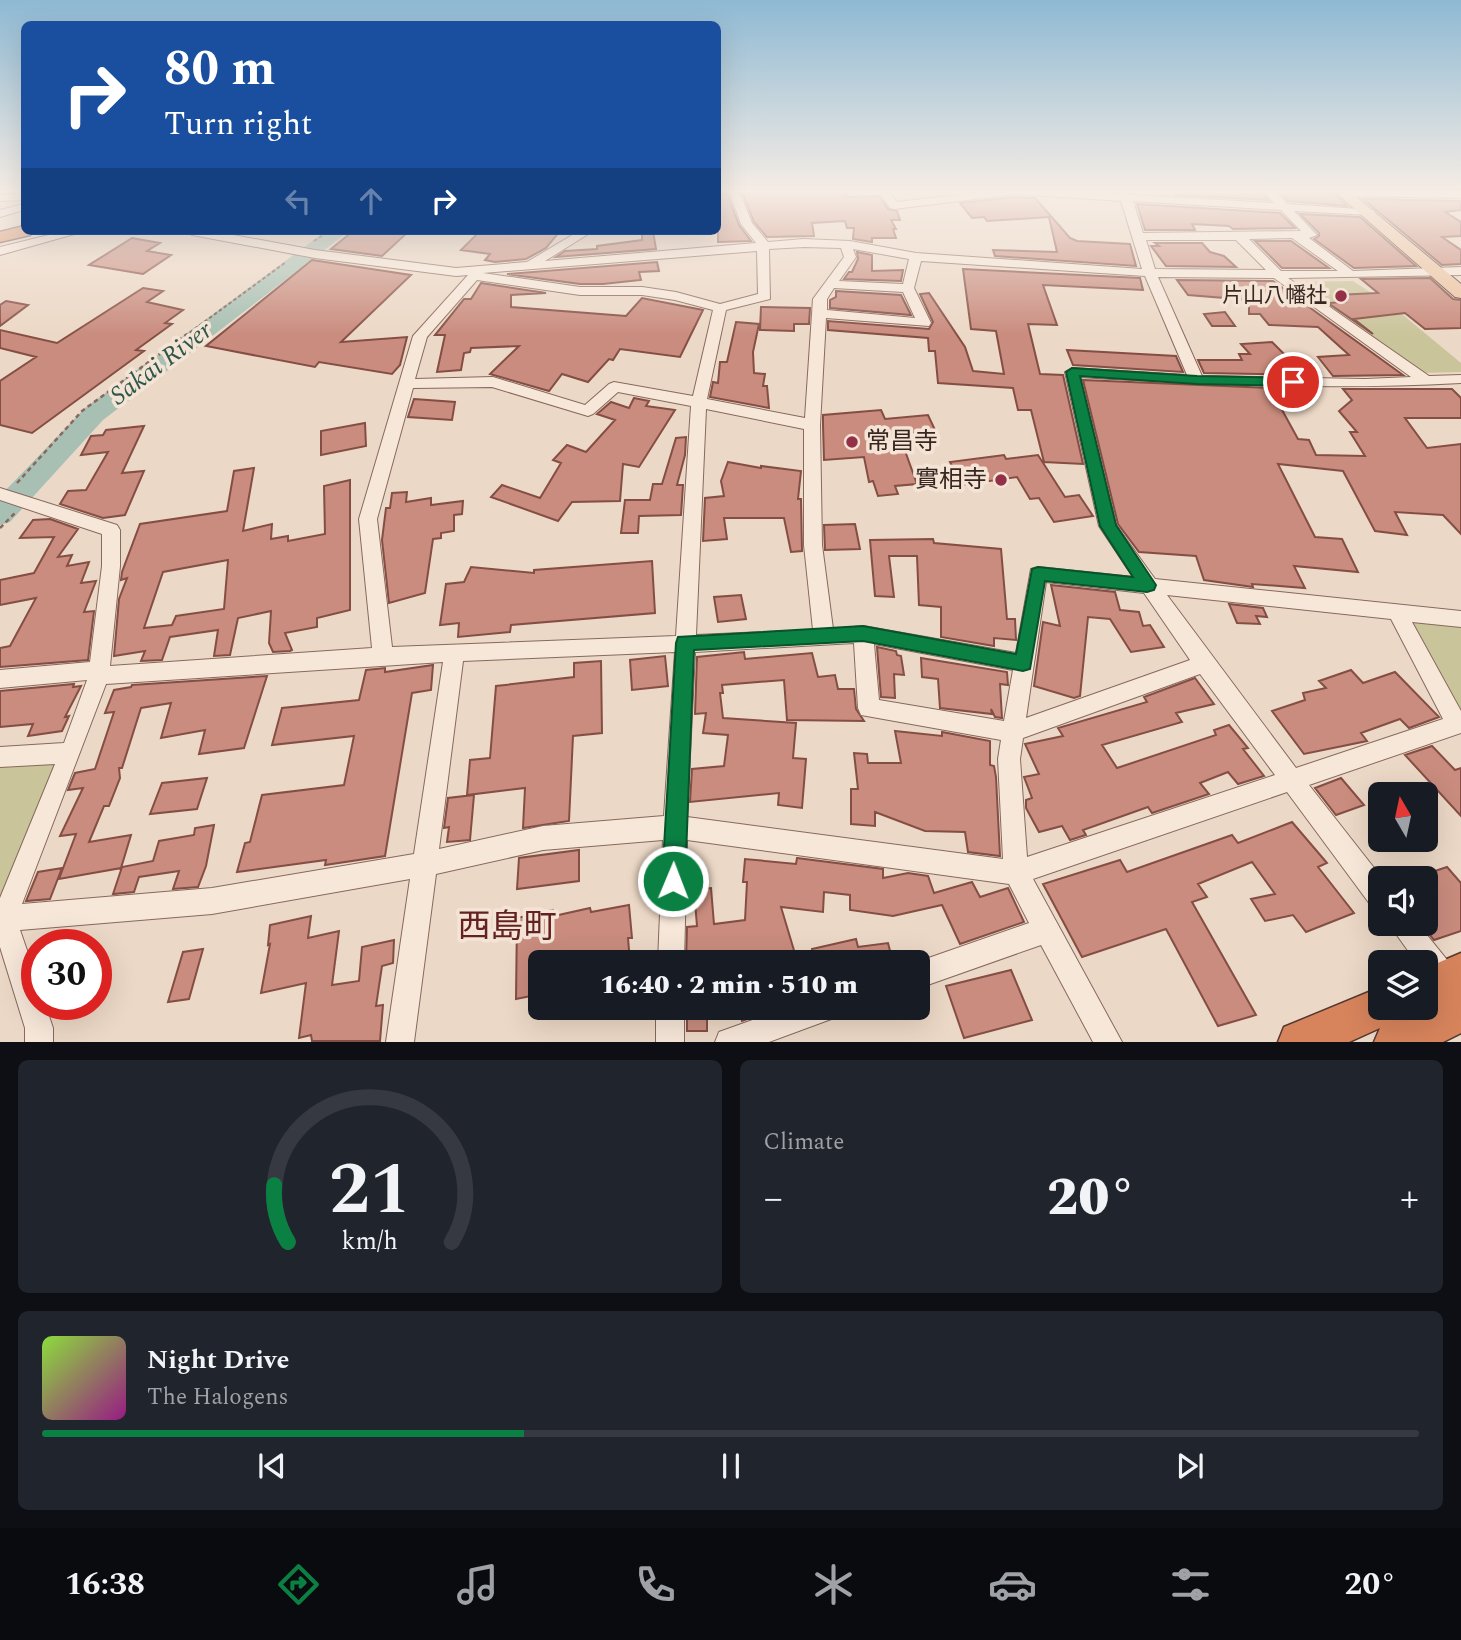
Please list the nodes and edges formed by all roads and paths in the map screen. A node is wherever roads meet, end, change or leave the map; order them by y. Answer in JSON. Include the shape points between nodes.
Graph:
{"nodes":[{"id":1,"x":39,"y":240,"type":"edge"},
{"id":2,"x":236,"y":240,"type":"edge"},
{"id":3,"x":573,"y":240,"type":"edge"},
{"id":4,"x":760,"y":240,"type":"edge"},
{"id":5,"x":1139,"y":240,"type":"edge"},
{"id":6,"x":1243,"y":240,"type":"edge"},
{"id":7,"x":1303,"y":240,"type":"edge"},
{"id":8,"x":1401,"y":240,"type":"edge"},
{"id":9,"x":763,"y":244,"type":"junction"},
{"id":10,"x":846,"y":245,"type":"junction"},
{"id":11,"x":1,"y":248,"type":"edge"},
{"id":12,"x":300,"y":252,"type":"junction"},
{"id":13,"x":916,"y":257,"type":"junction"},
{"id":14,"x":530,"y":265,"type":"junction"},
{"id":15,"x":1437,"y":271,"type":"junction"},
{"id":16,"x":1461,"y":271,"type":"edge"},
{"id":17,"x":477,"y":273,"type":"junction"},
{"id":18,"x":1150,"y":273,"type":"junction"},
{"id":19,"x":1280,"y":275,"type":"junction"},
{"id":20,"x":1351,"y":275,"type":"junction"},
{"id":21,"x":830,"y":284,"type":"junction"},
{"id":22,"x":908,"y":288,"type":"junction"},
{"id":23,"x":1461,"y":293,"type":"edge"},
{"id":24,"x":720,"y":308,"type":"junction"},
{"id":25,"x":820,"y":313,"type":"junction"},
{"id":26,"x":1461,"y":379,"type":"edge"},
{"id":27,"x":1197,"y":380,"type":"junction"},
{"id":28,"x":1428,"y":382,"type":"junction"},
{"id":29,"x":405,"y":384,"type":"junction"},
{"id":30,"x":699,"y":402,"type":"junction"},
{"id":31,"x":812,"y":425,"type":"junction"},
{"id":32,"x":9,"y":497,"type":"edge"},
{"id":33,"x":1147,"y":585,"type":"junction"},
{"id":34,"x":1398,"y":612,"type":"junction"},
{"id":35,"x":1461,"y":619,"type":"edge"},
{"id":36,"x":863,"y":634,"type":"junction"},
{"id":37,"x":824,"y":638,"type":"junction"},
{"id":38,"x":685,"y":643,"type":"junction"},
{"id":39,"x":454,"y":653,"type":"junction"},
{"id":40,"x":383,"y":656,"type":"junction"},
{"id":41,"x":1023,"y":663,"type":"junction"},
{"id":42,"x":1204,"y":664,"type":"junction"},
{"id":43,"x":99,"y":673,"type":"junction"},
{"id":44,"x":0,"y":679,"type":"edge"},
{"id":45,"x":1458,"y":723,"type":"edge"},
{"id":46,"x":1013,"y":732,"type":"junction"},
{"id":47,"x":71,"y":753,"type":"junction"},
{"id":48,"x":0,"y":757,"type":"edge"},
{"id":49,"x":1291,"y":781,"type":"junction"},
{"id":50,"x":675,"y":827,"type":"junction"},
{"id":51,"x":426,"y":864,"type":"junction"},
{"id":52,"x":1016,"y":873,"type":"junction"},
{"id":53,"x":1368,"y":881,"type":"edge"},
{"id":54,"x":2,"y":919,"type":"edge"},
{"id":55,"x":1047,"y":930,"type":"junction"},
{"id":56,"x":1411,"y":936,"type":"edge"},
{"id":57,"x":671,"y":950,"type":"edge"},
{"id":58,"x":930,"y":971,"type":"edge"},
{"id":59,"x":1451,"y":991,"type":"edge"},
{"id":60,"x":1368,"y":1012,"type":"edge"},
{"id":61,"x":670,"y":1020,"type":"edge"},
{"id":62,"x":789,"y":1020,"type":"edge"},
{"id":63,"x":39,"y":1041,"type":"edge"},
{"id":64,"x":400,"y":1041,"type":"edge"},
{"id":65,"x":670,"y":1041,"type":"edge"},
{"id":66,"x":729,"y":1041,"type":"edge"},
{"id":67,"x":1108,"y":1041,"type":"edge"},
{"id":68,"x":1299,"y":1041,"type":"edge"},
{"id":69,"x":1395,"y":1041,"type":"edge"}],
"edges":[{"from":1,"to":11,"type":"street"},
{"from":2,"to":12,"type":"street"},
{"from":3,"to":14,"type":"street"},
{"from":4,"to":9,"type":"street"},
{"from":5,"to":18,"type":"street"},
{"from":6,"to":19,"type":"street"},
{"from":7,"to":20,"type":"street"},
{"from":8,"to":15,"type":"main road"},
{"from":9,"to":10,"type":"street"},
{"from":9,"to":14,"type":"street"},
{"from":9,"to":24,"type":"street","via":[[765,296]]},
{"from":10,"to":13,"type":"street"},
{"from":10,"to":21,"type":"street","via":[[850,257]]},
{"from":12,"to":17,"type":"street"},
{"from":12,"to":32,"type":"path","via":[[82,411]]},
{"from":13,"to":18,"type":"street"},
{"from":13,"to":22,"type":"street"},
{"from":14,"to":17,"type":"street"},
{"from":15,"to":16,"type":"street"},
{"from":15,"to":20,"type":"street"},
{"from":15,"to":23,"type":"main road"},
{"from":17,"to":24,"type":"street","via":[[580,291],[642,291]]},
{"from":17,"to":29,"type":"street","via":[[420,336]]},
{"from":18,"to":19,"type":"street"},
{"from":18,"to":27,"type":"street"},
{"from":19,"to":20,"type":"street"},
{"from":19,"to":28,"type":"street"},
{"from":21,"to":22,"type":"street"},
{"from":21,"to":25,"type":"street","via":[[820,299]]},
{"from":22,"to":25,"type":"street","via":[[925,323]]},
{"from":24,"to":30,"type":"street"},
{"from":25,"to":31,"type":"street"},
{"from":26,"to":28,"type":"street"},
{"from":27,"to":28,"type":"street"},
{"from":27,"to":33,"type":"street","via":[[1072,372],[1108,526]]},
{"from":29,"to":30,"type":"street","via":[[493,382],[588,411],[614,387]]},
{"from":29,"to":40,"type":"street","via":[[368,519]]},
{"from":30,"to":31,"type":"street"},
{"from":30,"to":38,"type":"street"},
{"from":31,"to":37,"type":"street","via":[[813,545]]},
{"from":32,"to":43,"type":"street","via":[[111,530]]},
{"from":33,"to":34,"type":"street"},
{"from":33,"to":41,"type":"street","via":[[1038,574]]},
{"from":33,"to":42,"type":"street"},
{"from":34,"to":35,"type":"street"},
{"from":34,"to":45,"type":"street"},
{"from":36,"to":37,"type":"street"},
{"from":36,"to":41,"type":"street"},
{"from":36,"to":46,"type":"street","via":[[869,708]]},
{"from":37,"to":38,"type":"street"},
{"from":38,"to":39,"type":"street"},
{"from":38,"to":50,"type":"street"},
{"from":39,"to":40,"type":"street"},
{"from":39,"to":51,"type":"street"},
{"from":40,"to":43,"type":"street"},
{"from":41,"to":46,"type":"street"},
{"from":42,"to":46,"type":"street"},
{"from":42,"to":49,"type":"street"},
{"from":43,"to":44,"type":"street"},
{"from":43,"to":47,"type":"street"},
{"from":45,"to":49,"type":"street"},
{"from":46,"to":52,"type":"street","via":[[1009,759]]},
{"from":47,"to":48,"type":"street"},
{"from":47,"to":54,"type":"street"},
{"from":49,"to":52,"type":"street"},
{"from":49,"to":53,"type":"street"},
{"from":50,"to":51,"type":"street","via":[[543,838]]},
{"from":50,"to":52,"type":"street"},
{"from":50,"to":57,"type":"street"},
{"from":51,"to":54,"type":"street","via":[[212,901]]},
{"from":51,"to":64,"type":"street"},
{"from":52,"to":55,"type":"street"},
{"from":54,"to":63,"type":"street","via":[[40,1028]]},
{"from":55,"to":58,"type":"street"},
{"from":55,"to":67,"type":"street"},
{"from":56,"to":59,"type":"street"},
{"from":59,"to":69,"type":"highway"},
{"from":60,"to":68,"type":"highway"},
{"from":61,"to":65,"type":"street"},
{"from":62,"to":66,"type":"street"}]}
